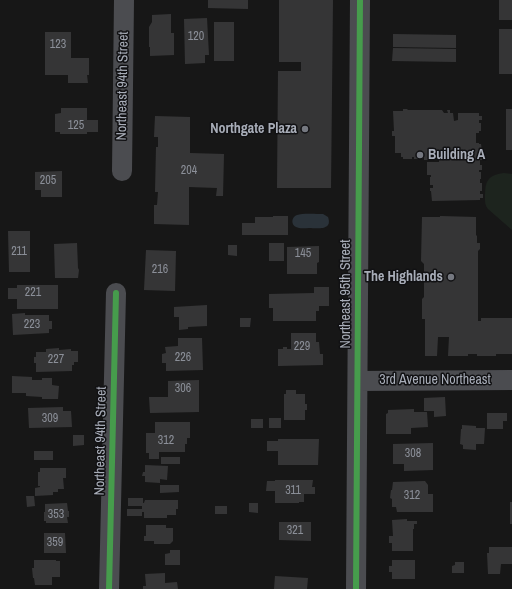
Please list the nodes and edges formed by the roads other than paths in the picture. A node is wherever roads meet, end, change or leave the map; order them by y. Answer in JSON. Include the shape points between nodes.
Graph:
{"nodes":[{"id":1,"x":124,"y":0,"type":"edge"},
{"id":2,"x":360,"y":0,"type":"edge"},
{"id":3,"x":122,"y":172,"type":"dead end"},
{"id":4,"x":116,"y":294,"type":"dead end"},
{"id":5,"x":512,"y":380,"type":"edge"},
{"id":6,"x":358,"y":381,"type":"junction"},
{"id":7,"x":109,"y":589,"type":"edge"},
{"id":8,"x":356,"y":589,"type":"edge"}],
"edges":[{"from":1,"to":3,"type":"street","name":"Northeast 94th Street"},
{"from":2,"to":6,"type":"street","name":"Northeast 95th Street"},
{"from":4,"to":7,"type":"street","name":"Northeast 94th Street"},
{"from":5,"to":6,"type":"street","name":"3rd Avenue Northeast"},
{"from":6,"to":8,"type":"street","name":"Northeast 95th Street"}]}
